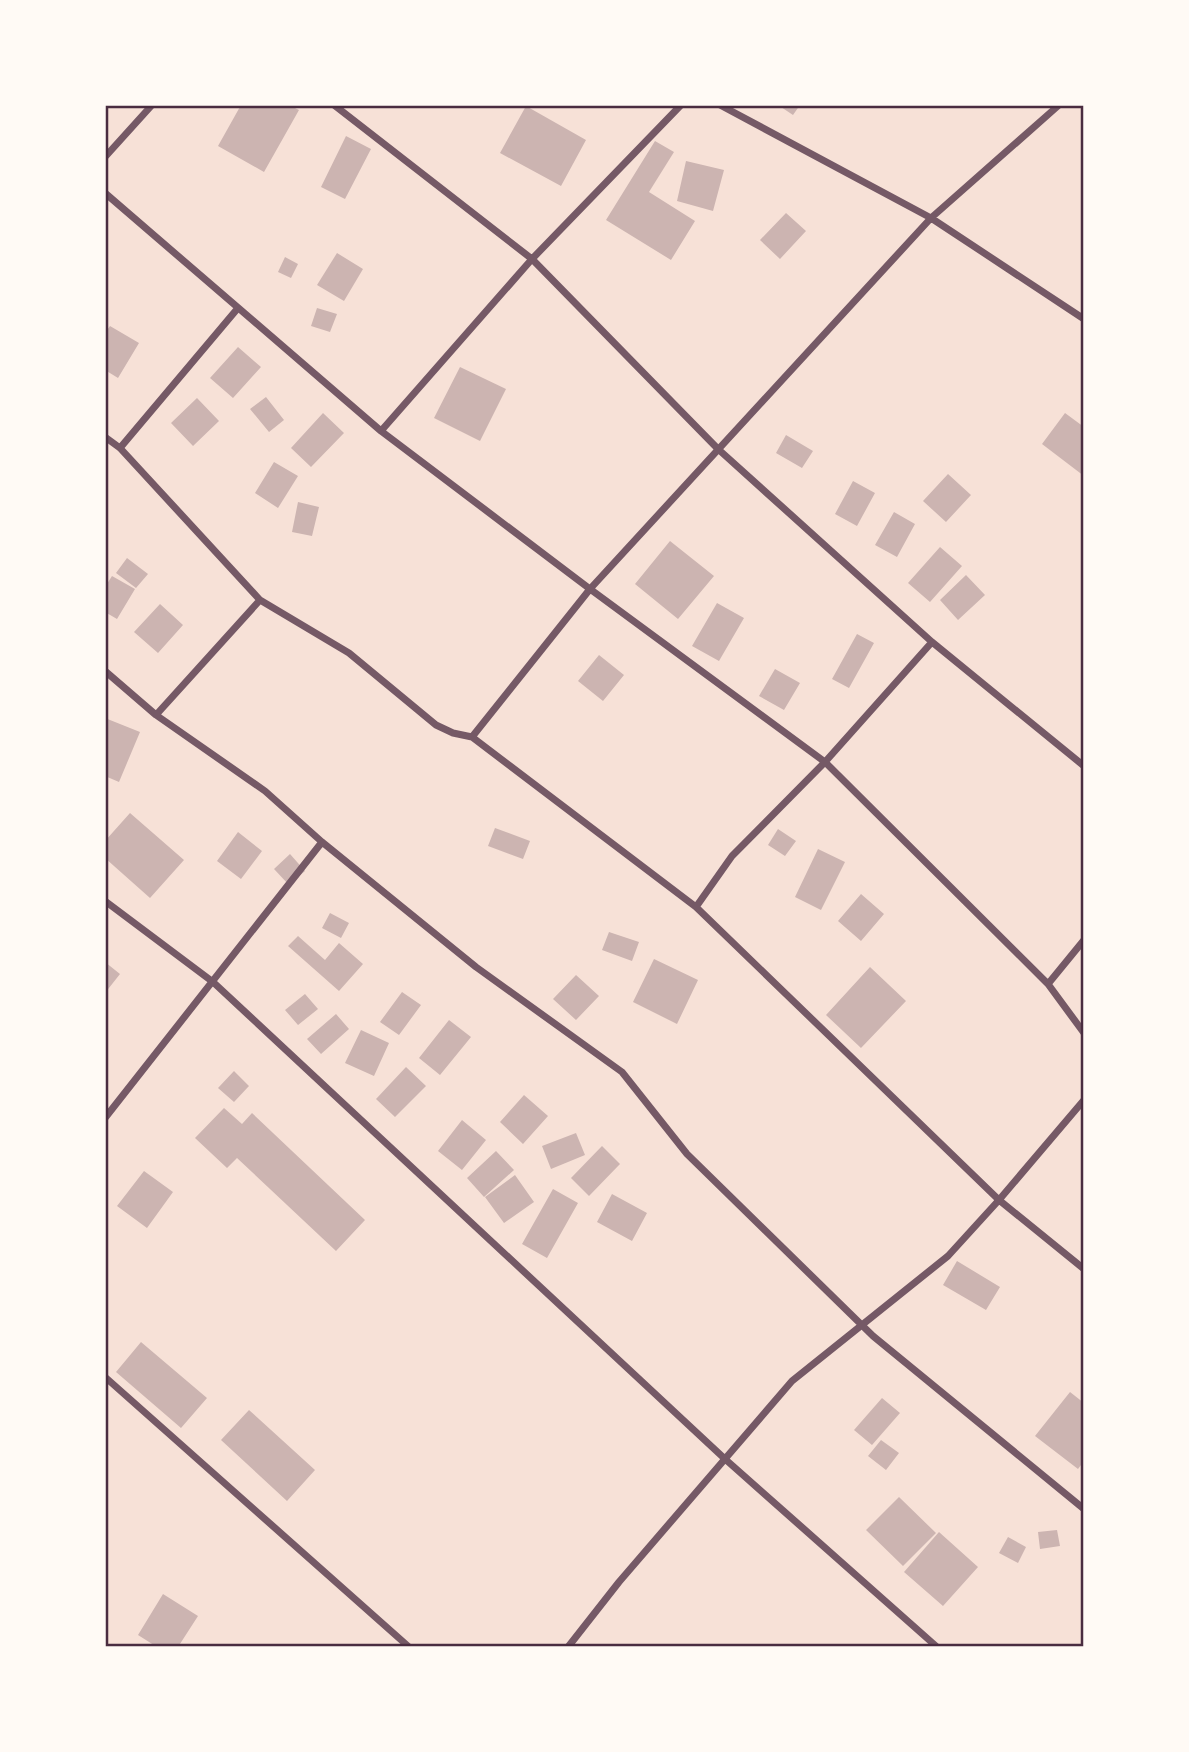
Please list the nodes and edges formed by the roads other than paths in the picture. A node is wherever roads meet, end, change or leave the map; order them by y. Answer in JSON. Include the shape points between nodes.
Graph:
{"nodes":[{"id":1,"x":152,"y":105,"type":"edge"},
{"id":2,"x":334,"y":105,"type":"edge"},
{"id":3,"x":681,"y":105,"type":"edge"},
{"id":4,"x":720,"y":105,"type":"edge"},
{"id":5,"x":1059,"y":105,"type":"edge"},
{"id":6,"x":105,"y":157,"type":"edge"},
{"id":7,"x":105,"y":193,"type":"edge"},
{"id":8,"x":931,"y":218,"type":"junction"},
{"id":9,"x":532,"y":259,"type":"junction"},
{"id":10,"x":238,"y":308,"type":"junction"},
{"id":11,"x":1084,"y":320,"type":"edge"},
{"id":12,"x":381,"y":431,"type":"junction"},
{"id":13,"x":105,"y":437,"type":"edge"},
{"id":14,"x":120,"y":448,"type":"junction"},
{"id":15,"x":718,"y":449,"type":"junction"},
{"id":16,"x":590,"y":589,"type":"junction"},
{"id":17,"x":260,"y":600,"type":"junction"},
{"id":18,"x":932,"y":642,"type":"junction"},
{"id":19,"x":105,"y":671,"type":"edge"},
{"id":20,"x":156,"y":715,"type":"junction"},
{"id":21,"x":472,"y":737,"type":"junction"},
{"id":22,"x":825,"y":762,"type":"junction"},
{"id":23,"x":1084,"y":766,"type":"edge"},
{"id":24,"x":321,"y":842,"type":"junction"},
{"id":25,"x":105,"y":901,"type":"edge"},
{"id":26,"x":696,"y":906,"type":"junction"},
{"id":27,"x":1084,"y":940,"type":"edge"},
{"id":28,"x":213,"y":982,"type":"junction"},
{"id":29,"x":1048,"y":984,"type":"junction"},
{"id":30,"x":1084,"y":1033,"type":"edge"},
{"id":31,"x":1084,"y":1100,"type":"edge"},
{"id":32,"x":105,"y":1118,"type":"edge"},
{"id":33,"x":999,"y":1200,"type":"junction"},
{"id":34,"x":1084,"y":1269,"type":"edge"},
{"id":35,"x":862,"y":1324,"type":"junction"},
{"id":36,"x":105,"y":1377,"type":"edge"},
{"id":37,"x":725,"y":1459,"type":"junction"},
{"id":38,"x":1084,"y":1509,"type":"edge"},
{"id":39,"x":409,"y":1647,"type":"edge"},
{"id":40,"x":568,"y":1647,"type":"edge"},
{"id":41,"x":937,"y":1647,"type":"edge"}],
"edges":[{"from":1,"to":6,"type":"street"},
{"from":2,"to":9,"type":"street"},
{"from":3,"to":9,"type":"street"},
{"from":4,"to":8,"type":"street"},
{"from":5,"to":8,"type":"street"},
{"from":7,"to":10,"type":"street"},
{"from":8,"to":11,"type":"street"},
{"from":8,"to":15,"type":"street"},
{"from":9,"to":12,"type":"street"},
{"from":9,"to":15,"type":"street"},
{"from":10,"to":12,"type":"street"},
{"from":10,"to":14,"type":"street"},
{"from":12,"to":16,"type":"street"},
{"from":13,"to":14,"type":"street"},
{"from":14,"to":17,"type":"street"},
{"from":15,"to":16,"type":"street"},
{"from":15,"to":18,"type":"street"},
{"from":16,"to":21,"type":"street"},
{"from":16,"to":22,"type":"street"},
{"from":17,"to":20,"type":"street"},
{"from":17,"to":21,"type":"street","via":[[349,653],[436,725]]},
{"from":18,"to":22,"type":"street"},
{"from":18,"to":23,"type":"street"},
{"from":19,"to":20,"type":"street"},
{"from":20,"to":24,"type":"street","via":[[265,792]]},
{"from":21,"to":26,"type":"street"},
{"from":22,"to":26,"type":"street","via":[[732,856]]},
{"from":22,"to":29,"type":"street"},
{"from":24,"to":28,"type":"street"},
{"from":24,"to":35,"type":"street","via":[[476,967],[622,1072],[687,1154]]},
{"from":25,"to":28,"type":"street"},
{"from":26,"to":33,"type":"street"},
{"from":27,"to":29,"type":"street"},
{"from":28,"to":32,"type":"street"},
{"from":28,"to":37,"type":"street"},
{"from":29,"to":30,"type":"street"},
{"from":31,"to":33,"type":"street"},
{"from":33,"to":34,"type":"street"},
{"from":33,"to":35,"type":"street","via":[[948,1256]]},
{"from":35,"to":37,"type":"street","via":[[792,1381]]},
{"from":35,"to":38,"type":"street"},
{"from":36,"to":39,"type":"street"},
{"from":37,"to":40,"type":"street"},
{"from":37,"to":41,"type":"street"}]}
